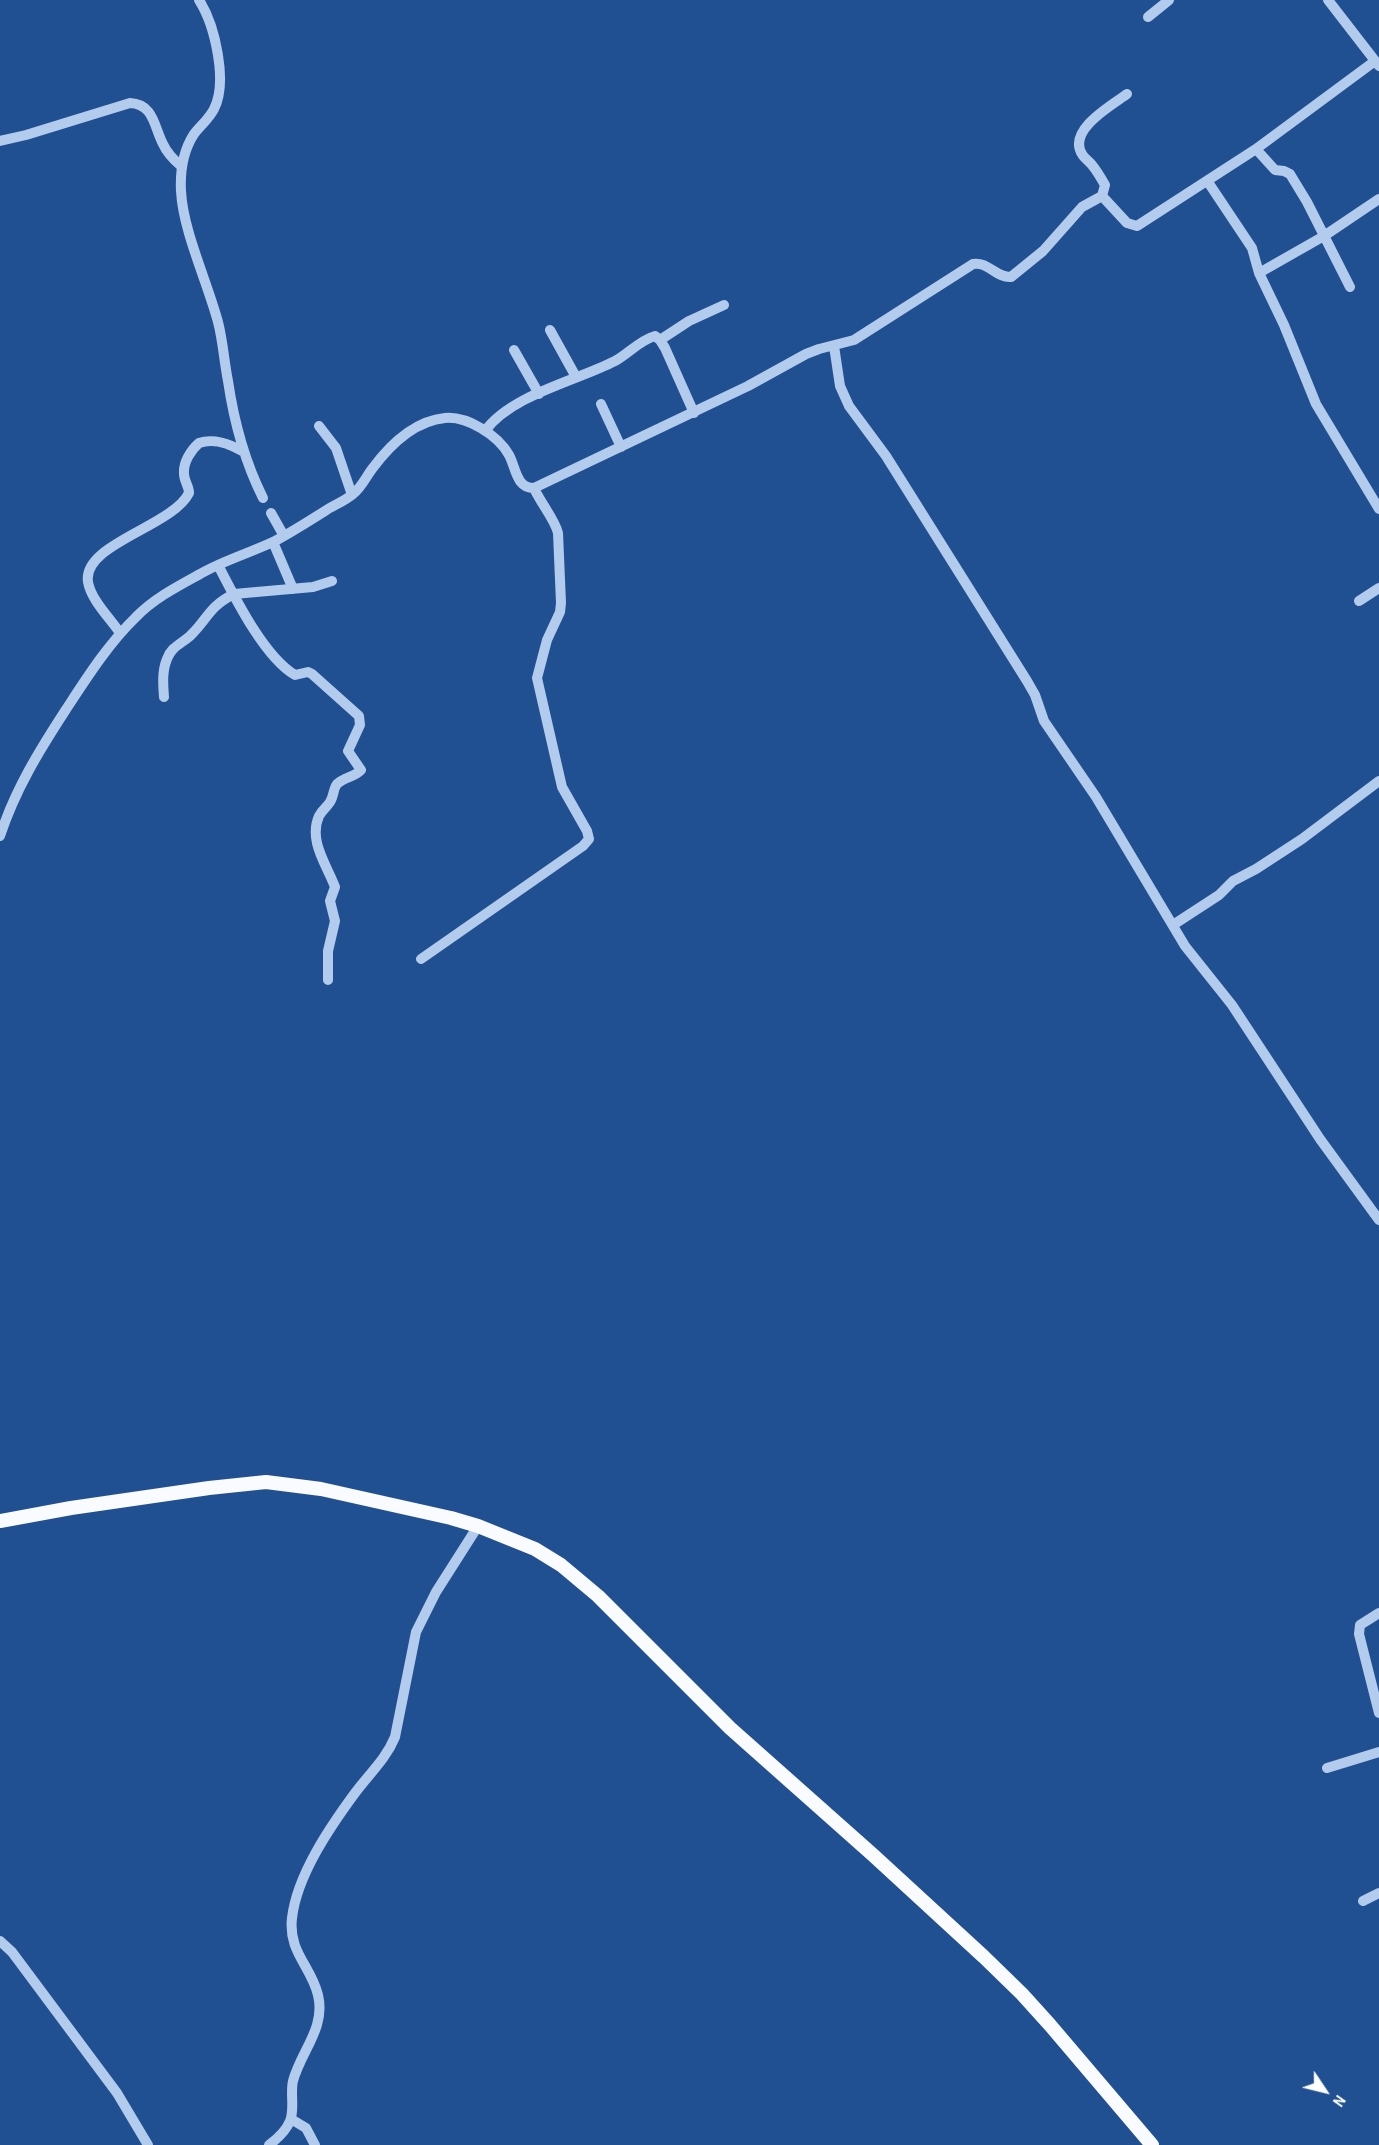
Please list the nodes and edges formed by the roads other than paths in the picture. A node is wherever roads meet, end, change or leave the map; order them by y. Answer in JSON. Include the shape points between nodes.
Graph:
{"nodes":[{"id":1,"x":199,"y":0,"type":"edge"},
{"id":2,"x":1169,"y":0,"type":"edge"},
{"id":3,"x":1328,"y":0,"type":"edge"},
{"id":4,"x":1148,"y":18,"type":"dead end"},
{"id":5,"x":1377,"y":64,"type":"edge"},
{"id":6,"x":1127,"y":94,"type":"dead end"},
{"id":7,"x":0,"y":141,"type":"edge"},
{"id":8,"x":1256,"y":149,"type":"junction"},
{"id":9,"x":181,"y":166,"type":"junction"},
{"id":10,"x":1208,"y":182,"type":"junction"},
{"id":11,"x":1102,"y":196,"type":"junction"},
{"id":12,"x":1379,"y":200,"type":"edge"},
{"id":13,"x":1324,"y":236,"type":"junction"},
{"id":14,"x":1259,"y":273,"type":"junction"},
{"id":15,"x":1350,"y":287,"type":"dead end"},
{"id":16,"x":724,"y":305,"type":"dead end"},
{"id":17,"x":550,"y":330,"type":"dead end"},
{"id":18,"x":660,"y":340,"type":"junction"},
{"id":19,"x":834,"y":346,"type":"junction"},
{"id":20,"x":514,"y":351,"type":"dead end"},
{"id":21,"x":576,"y":377,"type":"junction"},
{"id":22,"x":539,"y":394,"type":"junction"},
{"id":23,"x":601,"y":404,"type":"dead end"},
{"id":24,"x":694,"y":413,"type":"junction"},
{"id":25,"x":319,"y":426,"type":"dead end"},
{"id":26,"x":485,"y":431,"type":"junction"},
{"id":27,"x":621,"y":447,"type":"junction"},
{"id":28,"x":242,"y":451,"type":"junction"},
{"id":29,"x":534,"y":488,"type":"junction"},
{"id":30,"x":352,"y":495,"type":"junction"},
{"id":31,"x":262,"y":498,"type":"dead end"},
{"id":32,"x":1379,"y":509,"type":"edge"},
{"id":33,"x":271,"y":513,"type":"dead end"},
{"id":34,"x":284,"y":536,"type":"junction"},
{"id":35,"x":273,"y":542,"type":"junction"},
{"id":36,"x":218,"y":565,"type":"junction"},
{"id":37,"x":332,"y":581,"type":"dead end"},
{"id":38,"x":1379,"y":588,"type":"edge"},
{"id":39,"x":293,"y":589,"type":"junction"},
{"id":40,"x":234,"y":594,"type":"junction"},
{"id":41,"x":1359,"y":601,"type":"dead end"},
{"id":42,"x":120,"y":633,"type":"junction"},
{"id":43,"x":164,"y":697,"type":"dead end"},
{"id":44,"x":1379,"y":781,"type":"edge"},
{"id":45,"x":0,"y":836,"type":"edge"},
{"id":46,"x":1173,"y":925,"type":"junction"},
{"id":47,"x":421,"y":959,"type":"dead end"},
{"id":48,"x":328,"y":980,"type":"dead end"},
{"id":49,"x":1379,"y":1220,"type":"edge"},
{"id":50,"x":0,"y":1521,"type":"edge"},
{"id":51,"x":477,"y":1526,"type":"junction"},
{"id":52,"x":1379,"y":1613,"type":"edge"},
{"id":53,"x":1379,"y":1713,"type":"edge"},
{"id":54,"x":1379,"y":1752,"type":"edge"},
{"id":55,"x":1327,"y":1768,"type":"dead end"},
{"id":56,"x":1379,"y":1893,"type":"edge"},
{"id":57,"x":1363,"y":1901,"type":"dead end"},
{"id":58,"x":0,"y":1941,"type":"edge"},
{"id":59,"x":291,"y":2119,"type":"junction"},
{"id":60,"x":148,"y":2145,"type":"edge"},
{"id":61,"x":269,"y":2145,"type":"edge"},
{"id":62,"x":315,"y":2145,"type":"edge"},
{"id":63,"x":1152,"y":2145,"type":"edge"}],
"edges":[{"from":1,"to":9,"type":"street","via":[[213,31],[220,72],[218,98],[214,110],[187,145]]},
{"from":2,"to":4,"type":"street"},
{"from":3,"to":5,"type":"street"},
{"from":5,"to":8,"type":"street"},
{"from":6,"to":11,"type":"street","via":[[1095,116],[1079,145],[1105,185]]},
{"from":7,"to":9,"type":"street","via":[[130,103],[147,109],[168,152]]},
{"from":8,"to":10,"type":"street"},
{"from":8,"to":13,"type":"street","via":[[1275,170],[1290,174]]},
{"from":9,"to":28,"type":"street","via":[[181,192],[189,233],[219,325]]},
{"from":10,"to":11,"type":"street","via":[[1137,226],[1127,223]]},
{"from":10,"to":14,"type":"street","via":[[1252,248]]},
{"from":11,"to":19,"type":"street","via":[[1082,207],[1043,251],[1011,277],[973,264],[859,337]]},
{"from":12,"to":13,"type":"street"},
{"from":13,"to":14,"type":"street"},
{"from":13,"to":15,"type":"street"},
{"from":14,"to":32,"type":"street","via":[[1316,404]]},
{"from":16,"to":18,"type":"street"},
{"from":17,"to":21,"type":"street"},
{"from":18,"to":21,"type":"street","via":[[651,337],[616,360]]},
{"from":18,"to":24,"type":"street"},
{"from":19,"to":24,"type":"street","via":[[806,354]]},
{"from":19,"to":46,"type":"street","via":[[840,386],[849,406],[886,456],[1027,681],[1044,721],[1096,797]]},
{"from":20,"to":22,"type":"street"},
{"from":21,"to":22,"type":"street"},
{"from":22,"to":26,"type":"street","via":[[495,419]]},
{"from":23,"to":27,"type":"street"},
{"from":24,"to":27,"type":"street"},
{"from":25,"to":30,"type":"street","via":[[336,448]]},
{"from":26,"to":29,"type":"street","via":[[508,454],[522,485]]},
{"from":26,"to":30,"type":"street","via":[[458,418],[439,419],[411,431],[385,453]]},
{"from":27,"to":29,"type":"street"},
{"from":28,"to":31,"type":"street"},
{"from":28,"to":42,"type":"street","via":[[209,441],[199,443],[185,466],[189,493],[181,506],[104,552],[92,564],[88,584]]},
{"from":29,"to":47,"type":"street","via":[[558,533],[561,603],[537,678],[562,787],[589,839]]},
{"from":30,"to":34,"type":"street"},
{"from":33,"to":34,"type":"street"},
{"from":34,"to":35,"type":"street"},
{"from":35,"to":36,"type":"street"},
{"from":35,"to":39,"type":"street"},
{"from":36,"to":40,"type":"street"},
{"from":36,"to":42,"type":"street","via":[[158,599]]},
{"from":37,"to":39,"type":"street"},
{"from":38,"to":41,"type":"street"},
{"from":39,"to":40,"type":"street"},
{"from":40,"to":43,"type":"street","via":[[215,604],[190,636],[174,646],[163,675]]},
{"from":40,"to":48,"type":"street","via":[[261,639],[283,665],[295,675],[312,674],[359,716],[360,725],[348,751],[361,770],[336,785],[316,828],[320,854],[335,887],[330,901],[335,921],[328,951]]},
{"from":42,"to":45,"type":"street","via":[[30,767]]},
{"from":44,"to":46,"type":"street","via":[[1302,839],[1233,881],[1219,895]]},
{"from":46,"to":49,"type":"street"},
{"from":50,"to":51,"type":"main road","via":[[266,1482],[321,1489]]},
{"from":51,"to":59,"type":"street","via":[[416,1632],[391,1747],[330,1831],[305,1873],[296,1898],[292,1937],[315,1986],[319,2015],[312,2042],[294,2078]]},
{"from":51,"to":63,"type":"main road","via":[[534,1549],[561,1565],[598,1596],[730,1728],[1014,1986]]},
{"from":52,"to":53,"type":"street","via":[[1360,1625],[1359,1634]]},
{"from":54,"to":55,"type":"street"},
{"from":56,"to":57,"type":"street"},
{"from":58,"to":60,"type":"street","via":[[117,2093]]},
{"from":59,"to":61,"type":"street"},
{"from":59,"to":62,"type":"street","via":[[306,2128]]}]}
